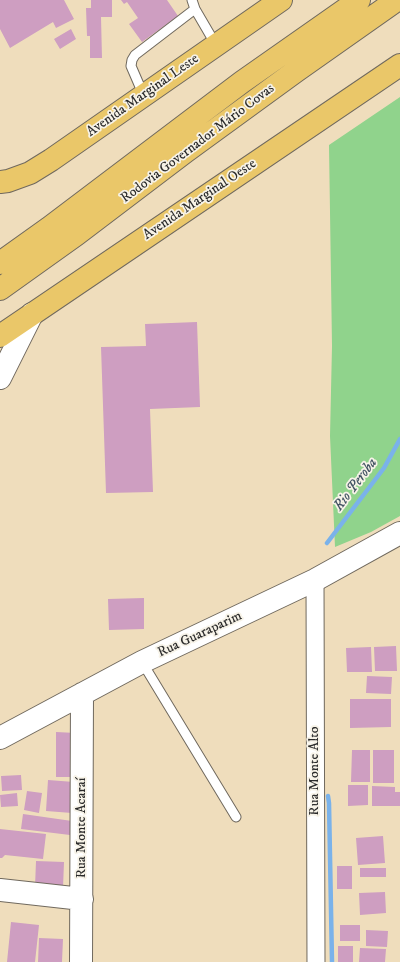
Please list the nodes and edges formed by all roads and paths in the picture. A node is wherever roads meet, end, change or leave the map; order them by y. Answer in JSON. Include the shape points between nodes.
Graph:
{"nodes":[{"id":1,"x":192,"y":0,"type":"edge"},
{"id":2,"x":280,"y":0,"type":"edge"},
{"id":3,"x":359,"y":0,"type":"edge"},
{"id":4,"x":397,"y":0,"type":"edge"},
{"id":5,"x":195,"y":9,"type":"junction"},
{"id":6,"x":216,"y":45,"type":"junction"},
{"id":7,"x":400,"y":65,"type":"edge"},
{"id":8,"x":144,"y":96,"type":"junction"},
{"id":9,"x":0,"y":182,"type":"edge"},
{"id":10,"x":0,"y":263,"type":"edge"},
{"id":11,"x":0,"y":289,"type":"edge"},
{"id":12,"x":32,"y":314,"type":"junction"},
{"id":13,"x":0,"y":336,"type":"edge"},
{"id":14,"x":0,"y":378,"type":"edge"},
{"id":15,"x":400,"y":533,"type":"edge"},
{"id":16,"x":315,"y":580,"type":"junction"},
{"id":17,"x":142,"y":662,"type":"junction"},
{"id":18,"x":82,"y":694,"type":"junction"},
{"id":19,"x":0,"y":738,"type":"edge"},
{"id":20,"x":236,"y":817,"type":"dead end"},
{"id":21,"x":0,"y":890,"type":"edge"},
{"id":22,"x":82,"y":899,"type":"junction"},
{"id":23,"x":81,"y":962,"type":"edge"},
{"id":24,"x":316,"y":962,"type":"edge"}],
"edges":[{"from":1,"to":5,"type":"lane"},
{"from":2,"to":6,"type":"main road","name":"Avenida Marginal Leste"},
{"from":3,"to":10,"type":"main road","name":"Rodovia Governador Mário Covas","via":[[242,82]]},
{"from":4,"to":11,"type":"main road","name":"Rodovia Governador Mário Covas","via":[[296,71]]},
{"from":5,"to":6,"type":"lane"},
{"from":5,"to":8,"type":"lane","via":[[132,60],[131,66]]},
{"from":6,"to":8,"type":"main road","name":"Avenida Marginal Leste"},
{"from":7,"to":12,"type":"main road","name":"Avenida Marginal Oeste"},
{"from":8,"to":9,"type":"main road","name":"Avenida Marginal Leste","via":[[30,173]]},
{"from":12,"to":13,"type":"main road","name":"Avenida Marginal Oeste"},
{"from":12,"to":14,"type":"street"},
{"from":15,"to":16,"type":"street","name":"Rua Guaraparim"},
{"from":16,"to":17,"type":"street","name":"Rua Guaraparim"},
{"from":16,"to":24,"type":"street","name":"Rua Monte Alto"},
{"from":17,"to":18,"type":"street","name":"Rua Guaraparim"},
{"from":17,"to":20,"type":"lane"},
{"from":18,"to":19,"type":"street","name":"Rua Guaraparim"},
{"from":18,"to":22,"type":"street","name":"Rua Monte Acaraí"},
{"from":21,"to":22,"type":"street"},
{"from":22,"to":23,"type":"street","name":"Rua Monte Acaraí"}]}
